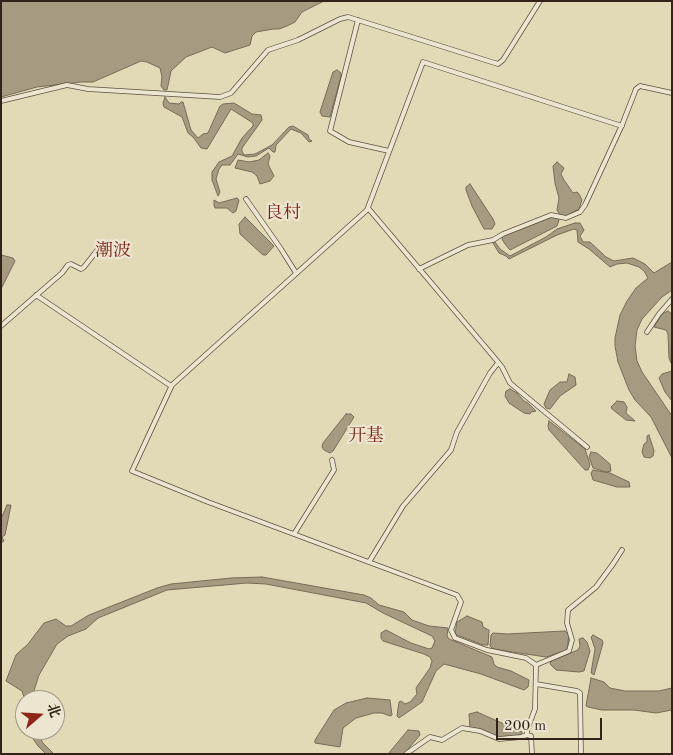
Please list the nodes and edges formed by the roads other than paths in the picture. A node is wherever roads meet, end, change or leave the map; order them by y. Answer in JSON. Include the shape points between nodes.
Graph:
{"nodes":[{"id":1,"x":540,"y":1,"type":"edge"},
{"id":2,"x":358,"y":20,"type":"junction"},
{"id":3,"x":672,"y":93,"type":"edge"},
{"id":4,"x":1,"y":101,"type":"edge"},
{"id":5,"x":622,"y":126,"type":"junction"},
{"id":6,"x":389,"y":150,"type":"junction"},
{"id":7,"x":246,"y":199,"type":"dead end"},
{"id":8,"x":368,"y":208,"type":"junction"},
{"id":9,"x":98,"y":248,"type":"dead end"},
{"id":10,"x":419,"y":269,"type":"junction"},
{"id":11,"x":296,"y":273,"type":"junction"},
{"id":12,"x":36,"y":295,"type":"junction"},
{"id":13,"x":672,"y":299,"type":"edge"},
{"id":14,"x":1,"y":326,"type":"edge"},
{"id":15,"x":647,"y":332,"type":"dead end"},
{"id":16,"x":498,"y":363,"type":"junction"},
{"id":17,"x":171,"y":386,"type":"junction"},
{"id":18,"x":587,"y":447,"type":"dead end"},
{"id":19,"x":332,"y":460,"type":"dead end"},
{"id":20,"x":294,"y":534,"type":"junction"},
{"id":21,"x":622,"y":550,"type":"dead end"},
{"id":22,"x":369,"y":562,"type":"junction"},
{"id":23,"x":536,"y":665,"type":"junction"},
{"id":24,"x":536,"y":684,"type":"junction"},
{"id":25,"x":527,"y":735,"type":"junction"},
{"id":26,"x":406,"y":754,"type":"edge"},
{"id":27,"x":532,"y":754,"type":"edge"},
{"id":28,"x":581,"y":754,"type":"edge"}],
"edges":[{"from":1,"to":2,"type":"street","via":[[498,64]]},
{"from":2,"to":4,"type":"street","via":[[342,18],[298,40],[271,48],[231,92],[220,97],[67,85]]},
{"from":2,"to":6,"type":"street","via":[[330,131],[349,142]]},
{"from":3,"to":5,"type":"street","via":[[638,87]]},
{"from":5,"to":6,"type":"street","via":[[423,62]]},
{"from":5,"to":10,"type":"street","via":[[580,212],[566,218],[551,215],[493,240],[468,245]]},
{"from":6,"to":8,"type":"street"},
{"from":7,"to":11,"type":"street"},
{"from":8,"to":10,"type":"street"},
{"from":8,"to":11,"type":"street"},
{"from":9,"to":12,"type":"street","via":[[86,267],[81,269],[69,264]]},
{"from":10,"to":16,"type":"street"},
{"from":11,"to":17,"type":"street"},
{"from":12,"to":14,"type":"street"},
{"from":12,"to":17,"type":"street"},
{"from":13,"to":15,"type":"street"},
{"from":16,"to":18,"type":"street","via":[[513,386]]},
{"from":16,"to":22,"type":"street","via":[[457,432],[451,450],[403,506]]},
{"from":17,"to":20,"type":"street","via":[[132,471]]},
{"from":19,"to":20,"type":"street","via":[[334,470]]},
{"from":20,"to":22,"type":"street"},
{"from":21,"to":23,"type":"street","via":[[596,587],[568,610],[567,623],[572,640],[569,651]]},
{"from":22,"to":23,"type":"street","via":[[458,596],[461,602],[452,630],[455,638],[487,650],[526,658]]},
{"from":23,"to":24,"type":"street"},
{"from":24,"to":25,"type":"street","via":[[535,709]]},
{"from":24,"to":28,"type":"street","via":[[580,693]]},
{"from":25,"to":26,"type":"street","via":[[499,739],[464,728],[442,740],[430,737]]},
{"from":25,"to":27,"type":"street","via":[[531,735]]}]}
